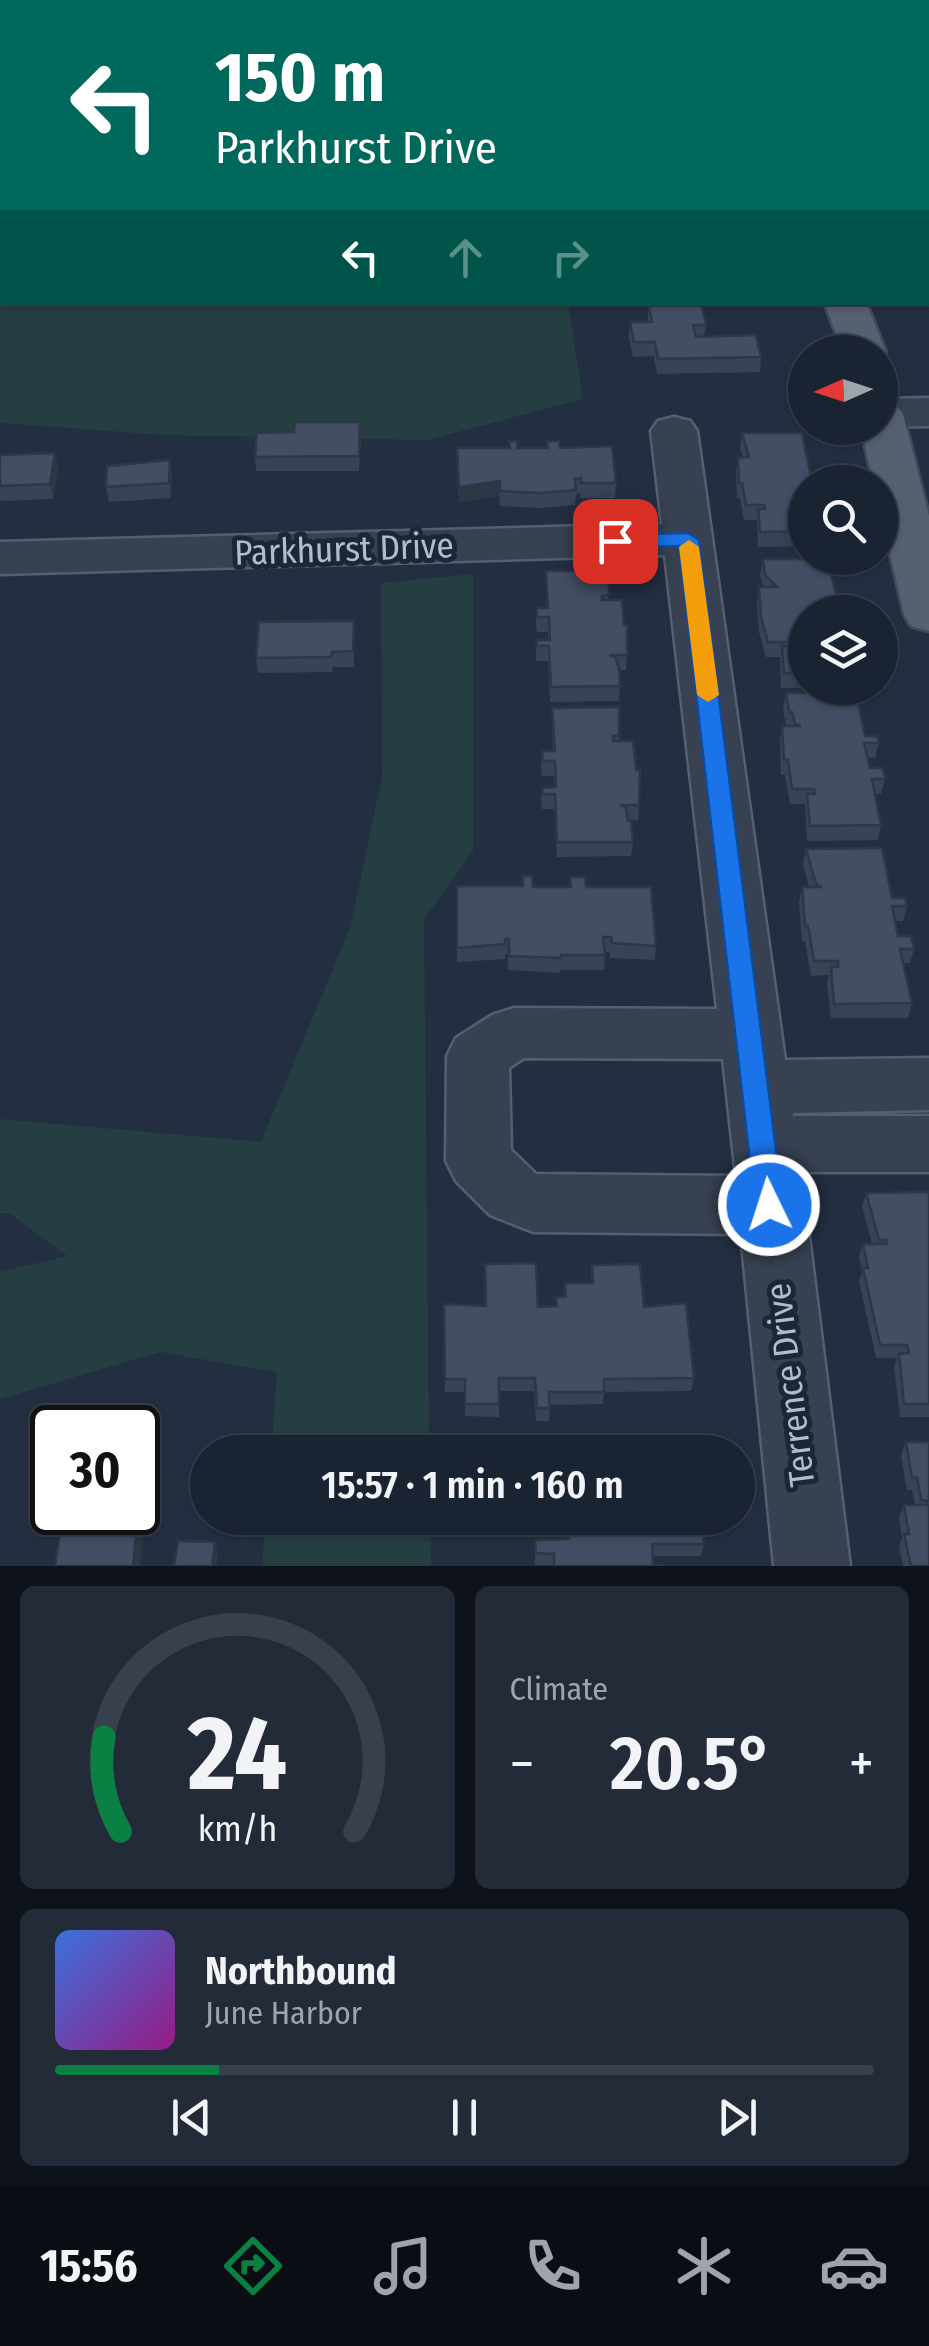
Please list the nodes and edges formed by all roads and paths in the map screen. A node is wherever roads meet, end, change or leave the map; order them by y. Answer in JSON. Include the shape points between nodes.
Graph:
{"nodes":[{"id":1,"x":846,"y":305,"type":"edge"},
{"id":2,"x":861,"y":305,"type":"edge"},
{"id":3,"x":859,"y":335,"type":"edge"},
{"id":4,"x":864,"y":335,"type":"edge"},
{"id":5,"x":929,"y":412,"type":"edge"},
{"id":6,"x":898,"y":413,"type":"edge"},
{"id":7,"x":674,"y":430,"type":"dead end"},
{"id":8,"x":888,"y":445,"type":"edge"},
{"id":9,"x":688,"y":540,"type":"junction"},
{"id":10,"x":0,"y":558,"type":"edge"},
{"id":11,"x":929,"y":614,"type":"edge"},
{"id":12,"x":929,"y":1084,"type":"edge"},
{"id":13,"x":760,"y":1118,"type":"junction"},
{"id":14,"x":929,"y":1144,"type":"edge"},
{"id":15,"x":812,"y":1566,"type":"edge"}],
"edges":[{"from":1,"to":3,"type":"main road"},
{"from":2,"to":4,"type":"main road"},
{"from":5,"to":6,"type":"street"},
{"from":7,"to":9,"type":"street","name":"Terrence Drive"},
{"from":8,"to":11,"type":"main road"},
{"from":9,"to":10,"type":"street","name":"Parkhurst Drive"},
{"from":9,"to":13,"type":"street","name":"Terrence Drive"},
{"from":12,"to":13,"type":"street"},
{"from":13,"to":14,"type":"street"},
{"from":13,"to":15,"type":"street","name":"Terrence Drive"}]}
